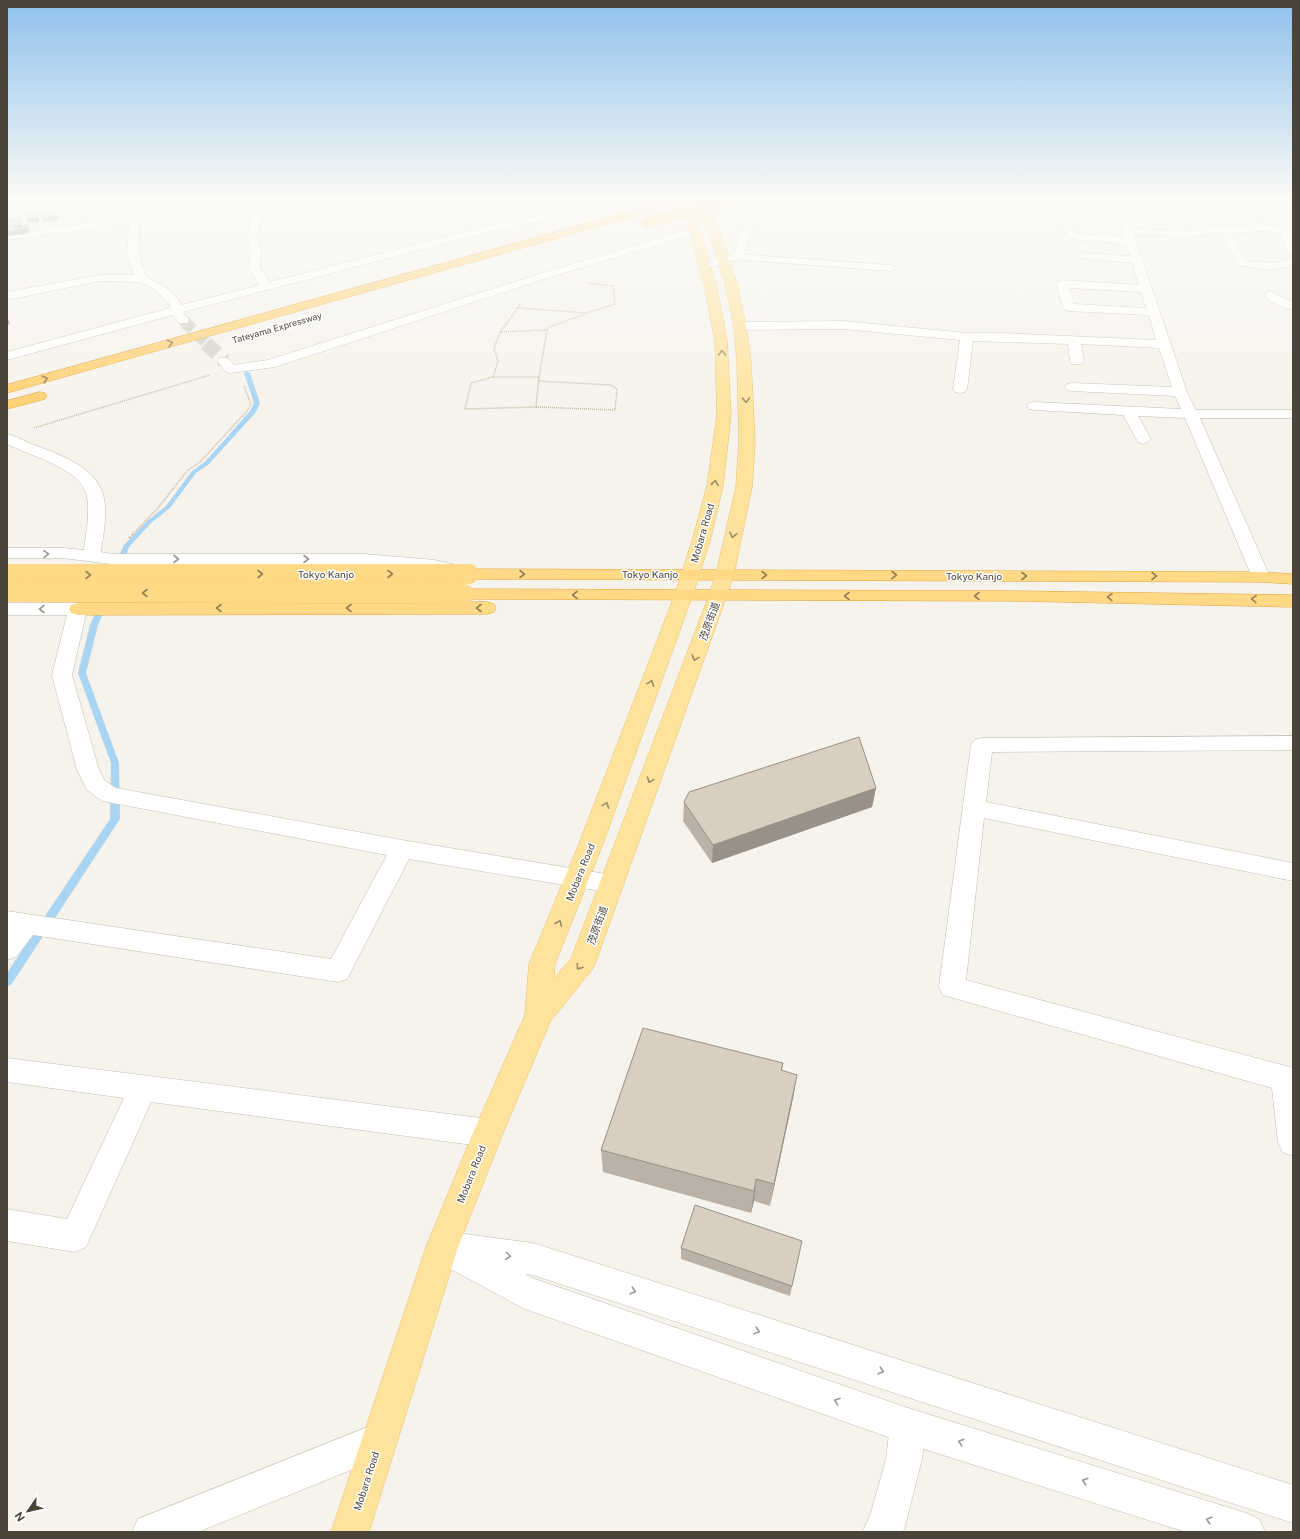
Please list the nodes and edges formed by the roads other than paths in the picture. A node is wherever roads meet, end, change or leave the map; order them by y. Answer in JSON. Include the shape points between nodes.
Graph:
{"nodes":[{"id":1,"x":138,"y":271,"type":"edge"},
{"id":2,"x":256,"y":271,"type":"edge"},
{"id":3,"x":326,"y":271,"type":"edge"},
{"id":4,"x":429,"y":271,"type":"edge"},
{"id":5,"x":561,"y":271,"type":"edge"},
{"id":6,"x":706,"y":271,"type":"edge"},
{"id":7,"x":726,"y":271,"type":"edge"},
{"id":8,"x":1141,"y":271,"type":"edge"},
{"id":9,"x":141,"y":279,"type":"junction"},
{"id":10,"x":267,"y":286,"type":"junction"},
{"id":11,"x":1147,"y":289,"type":"junction"},
{"id":12,"x":1270,"y":295,"type":"dead end"},
{"id":13,"x":7,"y":296,"type":"edge"},
{"id":14,"x":1293,"y":306,"type":"edge"},
{"id":15,"x":176,"y":310,"type":"junction"},
{"id":16,"x":1155,"y":312,"type":"junction"},
{"id":17,"x":184,"y":320,"type":"tunnel mouth"},
{"id":18,"x":740,"y":326,"type":"junction"},
{"id":19,"x":967,"y":337,"type":"junction"},
{"id":20,"x":1074,"y":340,"type":"junction"},
{"id":21,"x":1165,"y":344,"type":"junction"},
{"id":22,"x":7,"y":356,"type":"edge"},
{"id":23,"x":1077,"y":362,"type":"dead end"},
{"id":24,"x":228,"y":365,"type":"road end"},
{"id":25,"x":1072,"y":387,"type":"dead end"},
{"id":26,"x":7,"y":389,"type":"edge"},
{"id":27,"x":960,"y":389,"type":"dead end"},
{"id":28,"x":53,"y":392,"type":"dead end"},
{"id":29,"x":1180,"y":392,"type":"junction"},
{"id":30,"x":7,"y":405,"type":"edge"},
{"id":31,"x":1034,"y":406,"type":"dead end"},
{"id":32,"x":1128,"y":411,"type":"junction"},
{"id":33,"x":1191,"y":414,"type":"junction"},
{"id":34,"x":1293,"y":414,"type":"edge"},
{"id":35,"x":8,"y":440,"type":"edge"},
{"id":36,"x":1143,"y":440,"type":"dead end"},
{"id":37,"x":7,"y":552,"type":"edge"},
{"id":38,"x":92,"y":557,"type":"junction"},
{"id":39,"x":7,"y":574,"type":"edge"},
{"id":40,"x":469,"y":574,"type":"junction"},
{"id":41,"x":690,"y":574,"type":"junction"},
{"id":42,"x":1261,"y":577,"type":"junction"},
{"id":43,"x":1293,"y":579,"type":"edge"},
{"id":44,"x":722,"y":585,"type":"junction"},
{"id":45,"x":7,"y":592,"type":"edge"},
{"id":46,"x":684,"y":594,"type":"junction"},
{"id":47,"x":657,"y":595,"type":"junction"},
{"id":48,"x":1293,"y":601,"type":"edge"},
{"id":49,"x":7,"y":609,"type":"edge"},
{"id":50,"x":78,"y":609,"type":"junction"},
{"id":51,"x":1293,"y":743,"type":"edge"},
{"id":52,"x":974,"y":808,"type":"junction"},
{"id":53,"x":402,"y":849,"type":"junction"},
{"id":54,"x":1293,"y":872,"type":"edge"},
{"id":55,"x":577,"y":879,"type":"junction"},
{"id":56,"x":612,"y":884,"type":"junction"},
{"id":57,"x":17,"y":922,"type":"edge"},
{"id":58,"x":7,"y":950,"type":"edge"},
{"id":59,"x":539,"y":1015,"type":"junction"},
{"id":60,"x":7,"y":1070,"type":"edge"},
{"id":61,"x":1289,"y":1080,"type":"edge"},
{"id":62,"x":143,"y":1088,"type":"junction"},
{"id":63,"x":488,"y":1133,"type":"junction"},
{"id":64,"x":1293,"y":1142,"type":"edge"},
{"id":65,"x":7,"y":1225,"type":"edge"},
{"id":66,"x":442,"y":1247,"type":"junction"},
{"id":67,"x":908,"y":1426,"type":"junction"},
{"id":68,"x":380,"y":1440,"type":"junction"},
{"id":69,"x":1293,"y":1504,"type":"edge"},
{"id":70,"x":151,"y":1532,"type":"edge"},
{"id":71,"x":350,"y":1532,"type":"edge"},
{"id":72,"x":881,"y":1532,"type":"edge"},
{"id":73,"x":1246,"y":1532,"type":"edge"}],
"edges":[{"from":1,"to":9,"type":"street"},
{"from":2,"to":10,"type":"street"},
{"from":3,"to":10,"type":"street"},
{"from":26,"to":4,"type":"highway","name":"Tateyama Expressway","one_way":true},
{"from":5,"to":24,"type":"street","via":[[270,364]]},
{"from":41,"to":6,"type":"main road","name":"Mobara Road","one_way":true,"via":[[715,486],[724,415],[721,341]]},
{"from":7,"to":18,"type":"main road","name":"茂原街道"},
{"from":8,"to":11,"type":"street"},
{"from":9,"to":13,"type":"street","via":[[100,278]]},
{"from":9,"to":15,"type":"street","via":[[155,285],[174,302]]},
{"from":10,"to":15,"type":"street"},
{"from":11,"to":16,"type":"street"},
{"from":11,"to":16,"type":"street","via":[[1062,284],[1069,307]]},
{"from":12,"to":14,"type":"street"},
{"from":15,"to":17,"type":"street"},
{"from":15,"to":22,"type":"street"},
{"from":16,"to":21,"type":"street"},
{"from":18,"to":19,"type":"street","via":[[844,325]]},
{"from":18,"to":44,"type":"main road","name":"茂原街道","one_way":true,"via":[[744,361],[744,487]]},
{"from":19,"to":20,"type":"street"},
{"from":19,"to":27,"type":"street"},
{"from":20,"to":21,"type":"street"},
{"from":20,"to":23,"type":"street"},
{"from":21,"to":29,"type":"street"},
{"from":25,"to":29,"type":"street"},
{"from":28,"to":30,"type":"highway"},
{"from":29,"to":33,"type":"street"},
{"from":31,"to":32,"type":"street"},
{"from":32,"to":33,"type":"street"},
{"from":32,"to":36,"type":"street"},
{"from":33,"to":34,"type":"street"},
{"from":33,"to":42,"type":"street"},
{"from":35,"to":38,"type":"street","via":[[61,462],[85,478],[94,491],[96,513]]},
{"from":37,"to":38,"type":"street","one_way":true,"via":[[62,553]]},
{"from":38,"to":40,"type":"street","one_way":true,"via":[[364,559],[435,565]]},
{"from":39,"to":40,"type":"highway","name":"Tokyo Kanjo","one_way":true,"bridge":true},
{"from":40,"to":41,"type":"highway","name":"Tokyo Kanjo","one_way":true},
{"from":41,"to":44,"type":"highway","name":"Tokyo Kanjo"},
{"from":41,"to":46,"type":"main road","name":"Mobara Road"},
{"from":42,"to":43,"type":"highway","name":"Tokyo Kanjo"},
{"from":44,"to":42,"type":"highway","name":"Tokyo Kanjo","one_way":true},
{"from":44,"to":46,"type":"highway","name":"Tokyo Kanjo"},
{"from":48,"to":44,"type":"highway","name":"Tokyo Kanjo","one_way":true,"via":[[1032,596]]},
{"from":44,"to":56,"type":"main road","name":"茂原街道","one_way":true},
{"from":47,"to":45,"type":"highway","name":"Tokyo Kanjo","one_way":true,"bridge":true},
{"from":46,"to":47,"type":"highway","name":"Tokyo Kanjo"},
{"from":55,"to":46,"type":"main road","name":"Mobara Road","one_way":true},
{"from":47,"to":50,"type":"highway","one_way":true,"via":[[583,607]]},
{"from":50,"to":49,"type":"street","one_way":true},
{"from":50,"to":53,"type":"street","via":[[62,675],[94,785],[110,795]]},
{"from":51,"to":52,"type":"street","via":[[982,745]]},
{"from":52,"to":54,"type":"street"},
{"from":52,"to":61,"type":"street","via":[[952,987]]},
{"from":53,"to":55,"type":"street"},
{"from":53,"to":57,"type":"street","via":[[338,971]]},
{"from":55,"to":56,"type":"street"},
{"from":59,"to":55,"type":"main road","name":"Mobara Road","one_way":true,"via":[[542,964]]},
{"from":56,"to":59,"type":"main road","name":"茂原街道","one_way":true,"via":[[582,964]]},
{"from":57,"to":58,"type":"street"},
{"from":59,"to":63,"type":"main road","name":"Mobara Road"},
{"from":60,"to":62,"type":"street"},
{"from":61,"to":64,"type":"street"},
{"from":62,"to":63,"type":"street"},
{"from":62,"to":65,"type":"street","via":[[75,1236]]},
{"from":63,"to":66,"type":"main road","name":"Mobara Road"},
{"from":67,"to":66,"type":"street","one_way":true,"via":[[525,1292]]},
{"from":66,"to":68,"type":"main road","name":"Mobara Road"},
{"from":66,"to":69,"type":"street","one_way":true,"via":[[533,1259]]},
{"from":67,"to":72,"type":"street","via":[[904,1459],[886,1526]]},
{"from":73,"to":67,"type":"street","one_way":true},
{"from":68,"to":70,"type":"street"},
{"from":68,"to":71,"type":"main road","name":"Mobara Road"}]}
